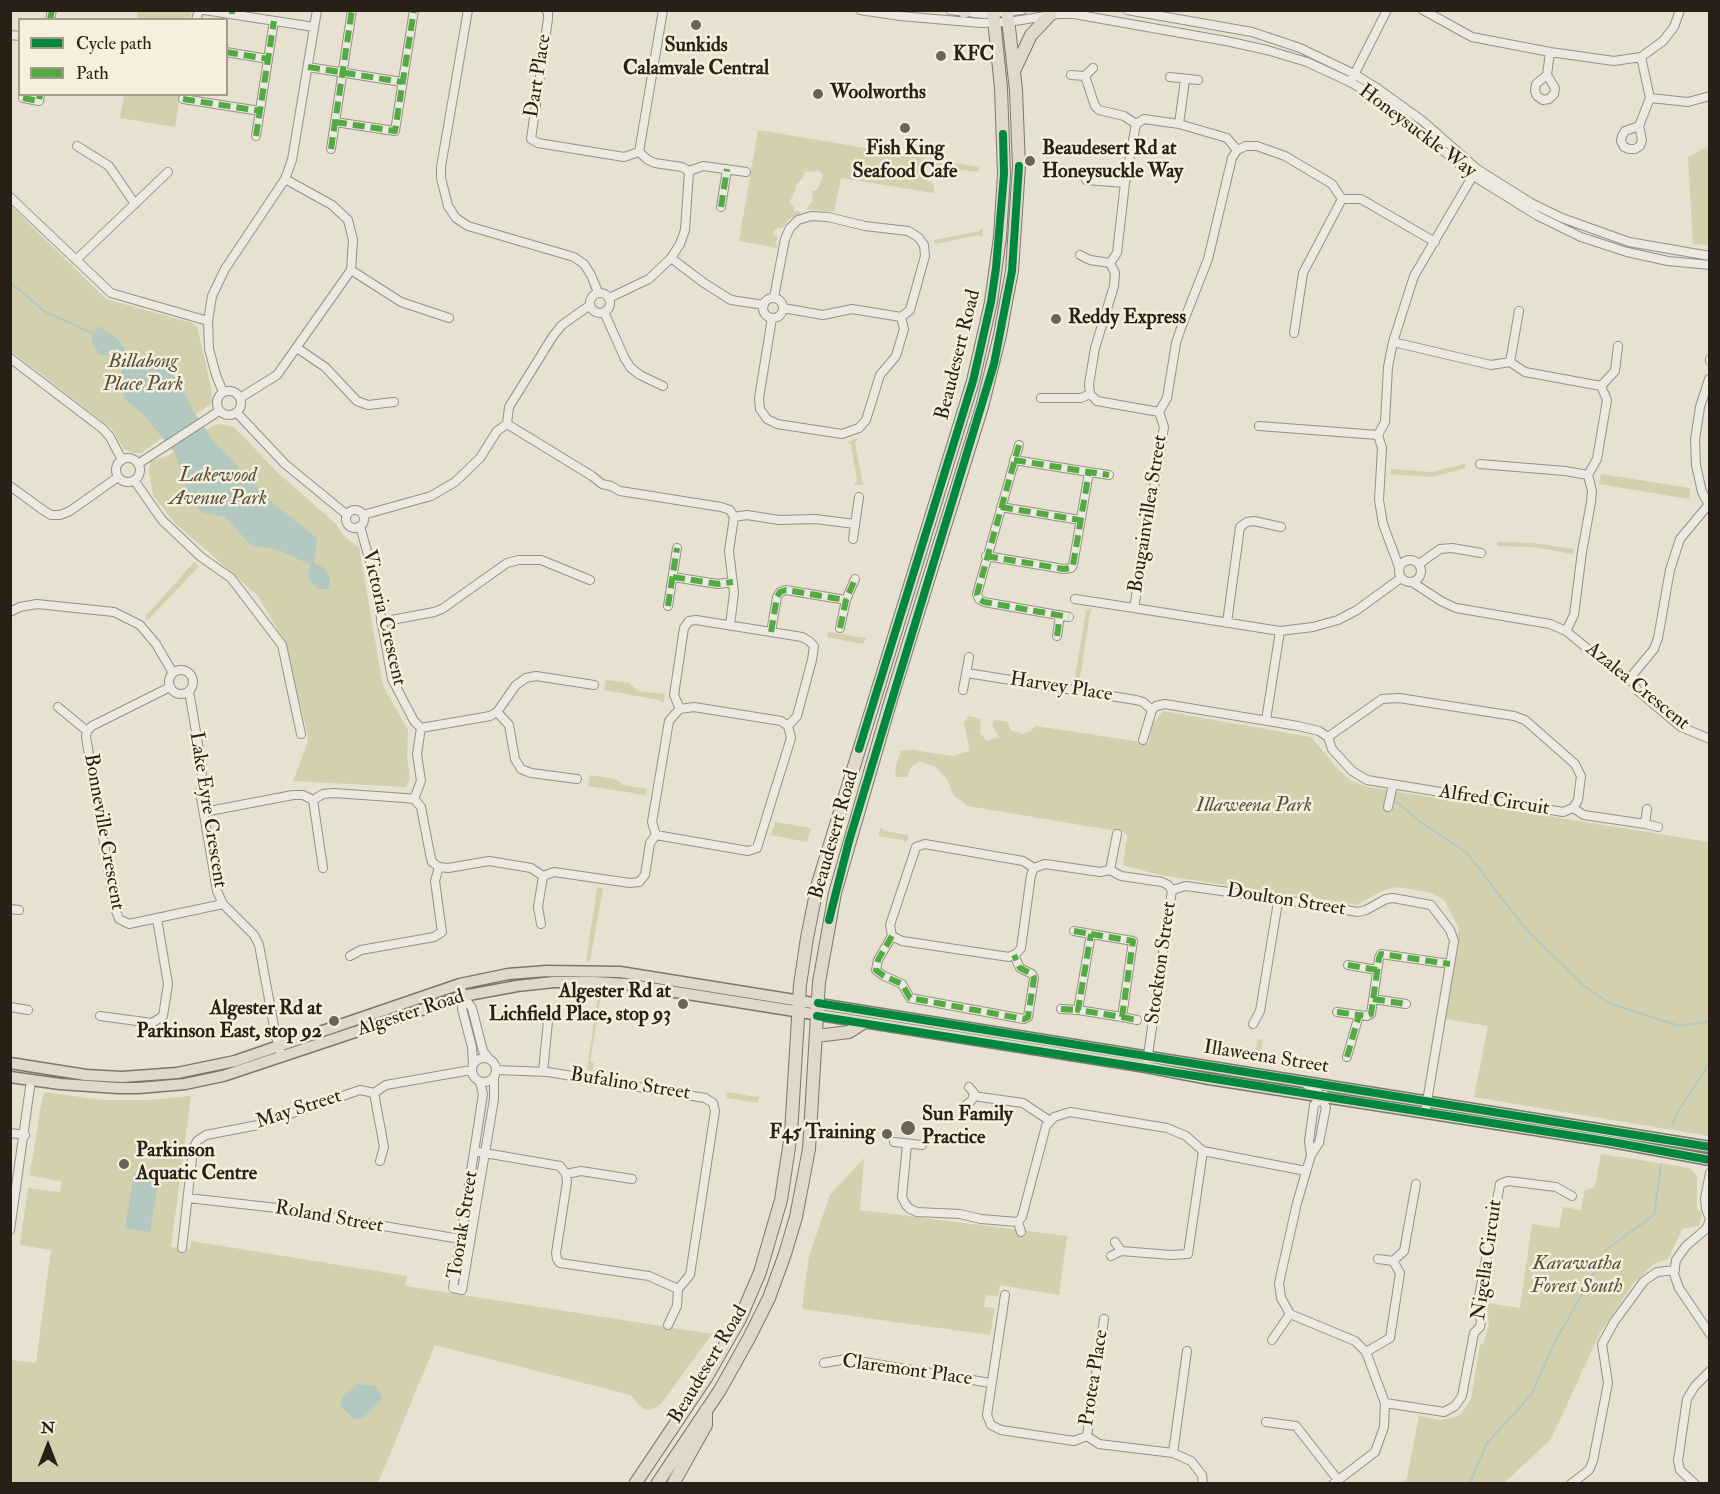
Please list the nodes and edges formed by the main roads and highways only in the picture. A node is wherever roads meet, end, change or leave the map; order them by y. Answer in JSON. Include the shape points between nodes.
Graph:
{"nodes":[{"id":1,"x":1008,"y":15,"type":"edge"},
{"id":2,"x":1050,"y":15,"type":"road end"},
{"id":3,"x":993,"y":16,"type":"edge"},
{"id":4,"x":1014,"y":70,"type":"junction"},
{"id":5,"x":799,"y":1000,"type":"junction"},
{"id":6,"x":817,"y":1010,"type":"junction"},
{"id":7,"x":798,"y":1013,"type":"junction"},
{"id":8,"x":863,"y":1023,"type":"junction"},
{"id":9,"x":816,"y":1036,"type":"junction"},
{"id":10,"x":1056,"y":1042,"type":"junction"},
{"id":11,"x":280,"y":1052,"type":"junction"},
{"id":12,"x":1057,"y":1054,"type":"junction"},
{"id":13,"x":1147,"y":1062,"type":"junction"},
{"id":14,"x":10,"y":1063,"type":"edge"},
{"id":15,"x":32,"y":1067,"type":"junction"},
{"id":16,"x":10,"y":1077,"type":"edge"},
{"id":17,"x":31,"y":1080,"type":"junction"},
{"id":18,"x":1710,"y":1147,"type":"edge"},
{"id":19,"x":1710,"y":1160,"type":"edge"},
{"id":20,"x":706,"y":1409,"type":"junction"},
{"id":21,"x":635,"y":1484,"type":"edge"},
{"id":22,"x":657,"y":1484,"type":"edge"},
{"id":23,"x":673,"y":1484,"type":"edge"}],
"edges":[{"from":1,"to":4,"type":"highway","name":"Beaudesert Road"},
{"from":2,"to":4,"type":"highway","via":[[1031,35]]},
{"from":3,"to":5,"type":"highway","name":"Beaudesert Road","via":[[1002,88],[1004,174],[991,302],[973,381],[823,867],[807,938]]},
{"from":4,"to":6,"type":"highway","name":"Beaudesert Road","via":[[1019,139],[1017,198],[1011,271],[1000,335],[982,407],[843,860],[827,927]]},
{"from":5,"to":6,"type":"main road","name":"Illaweena Street"},
{"from":5,"to":7,"type":"highway","name":"Beaudesert Road"},
{"from":5,"to":11,"type":"main road","name":"Algester Road","via":[[620,972],[547,971],[460,984],[396,1004]]},
{"from":6,"to":7,"type":"main road","name":"Algester Road"},
{"from":6,"to":8,"type":"main road","name":"Illaweena Street"},
{"from":6,"to":9,"type":"highway","name":"Beaudesert Road"},
{"from":6,"to":10,"type":"main road","name":"Illaweena Street"},
{"from":7,"to":11,"type":"main road","name":"Algester Road","via":[[625,984],[554,982],[464,996]]},
{"from":7,"to":21,"type":"highway","name":"Beaudesert Road","via":[[788,1165],[763,1264],[728,1341]]},
{"from":8,"to":9,"type":"highway","via":[[849,1032]]},
{"from":8,"to":12,"type":"main road","name":"Illaweena Street"},
{"from":9,"to":20,"type":"highway","name":"Beaudesert Road","via":[[808,1149],[791,1235],[769,1298],[733,1368]]},
{"from":10,"to":12,"type":"main road"},
{"from":10,"to":13,"type":"main road","name":"Illaweena Street"},
{"from":11,"to":15,"type":"main road","name":"Algester Road","via":[[150,1076],[86,1075]]},
{"from":11,"to":17,"type":"main road","name":"Algester Road","via":[[223,1076],[160,1087],[109,1088]]},
{"from":12,"to":13,"type":"main road","name":"Illaweena Street"},
{"from":13,"to":18,"type":"main road","name":"Illaweena Street","via":[[1295,1079]]},
{"from":13,"to":19,"type":"main road","name":"Illaweena Street","via":[[1306,1094],[1321,1103],[1340,1100]]},
{"from":14,"to":15,"type":"main road","name":"Algester Road"},
{"from":15,"to":17,"type":"main road"},
{"from":16,"to":17,"type":"main road","name":"Algester Road"},
{"from":20,"to":22,"type":"highway","name":"Beaudesert Road"},
{"from":20,"to":23,"type":"highway","via":[[706,1425]]}]}
